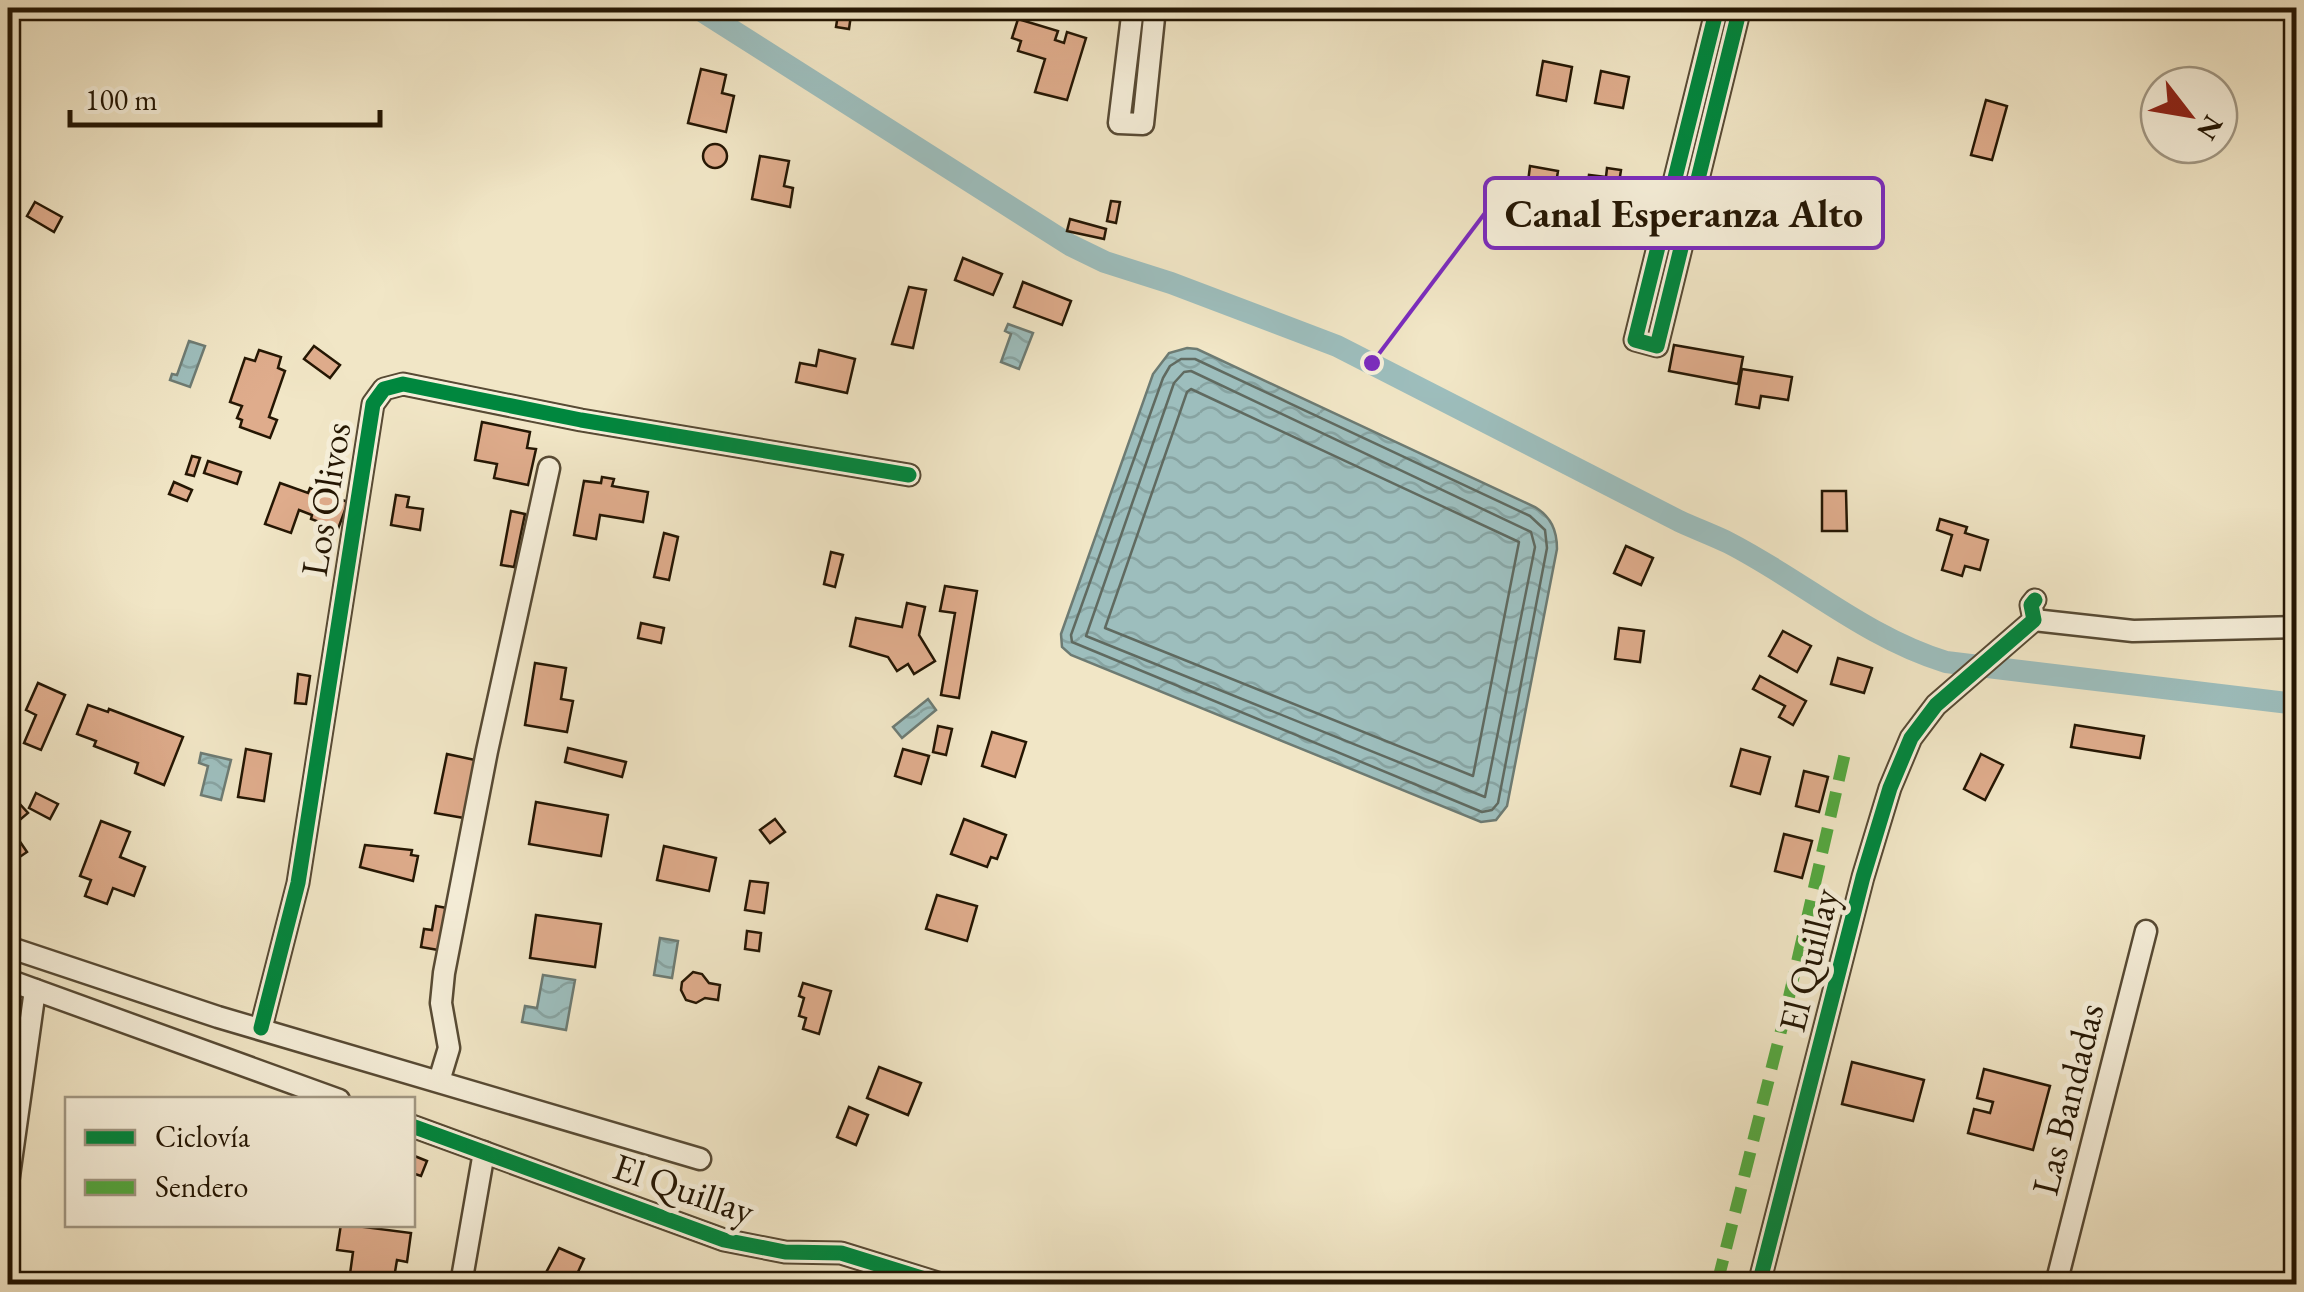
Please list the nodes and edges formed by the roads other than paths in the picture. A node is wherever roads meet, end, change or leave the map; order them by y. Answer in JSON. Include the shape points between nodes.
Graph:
{"nodes":[{"id":1,"x":1133,"y":8,"type":"edge"},
{"id":2,"x":1155,"y":8,"type":"edge"},
{"id":3,"x":1717,"y":8,"type":"edge"},
{"id":4,"x":1740,"y":8,"type":"edge"},
{"id":5,"x":549,"y":468,"type":"dead end"},
{"id":6,"x":909,"y":474,"type":"dead end"},
{"id":7,"x":2296,"y":627,"type":"edge"},
{"id":8,"x":2146,"y":932,"type":"dead end"},
{"id":9,"x":8,"y":947,"type":"edge"},
{"id":10,"x":8,"y":980,"type":"edge"},
{"id":11,"x":35,"y":990,"type":"junction"},
{"id":12,"x":261,"y":1028,"type":"junction"},
{"id":13,"x":439,"y":1081,"type":"junction"},
{"id":14,"x":331,"y":1097,"type":"edge"},
{"id":15,"x":415,"y":1127,"type":"edge"},
{"id":16,"x":484,"y":1152,"type":"junction"},
{"id":17,"x":700,"y":1160,"type":"dead end"},
{"id":18,"x":8,"y":1183,"type":"edge"},
{"id":19,"x":462,"y":1284,"type":"edge"},
{"id":20,"x":941,"y":1284,"type":"edge"},
{"id":21,"x":1760,"y":1284,"type":"edge"},
{"id":22,"x":2056,"y":1284,"type":"edge"}],
"edges":[{"from":1,"to":2,"type":"street","via":[[1120,123],[1143,124]]},
{"from":3,"to":4,"type":"street","via":[[1634,340],[1657,346]]},
{"from":5,"to":13,"type":"street","via":[[444,973],[441,1004],[449,1048]]},
{"from":6,"to":12,"type":"street","name":"Los Olivos","via":[[403,384],[384,389],[367,441],[298,883]]},
{"from":7,"to":21,"type":"street","name":"El Quillay","via":[[2133,631],[2035,610],[1936,704],[1911,738],[1881,813]]},
{"from":8,"to":22,"type":"street","name":"Las Bandadas"},
{"from":9,"to":12,"type":"street"},
{"from":10,"to":11,"type":"street"},
{"from":11,"to":14,"type":"street"},
{"from":11,"to":18,"type":"street"},
{"from":12,"to":13,"type":"street"},
{"from":13,"to":17,"type":"street"},
{"from":15,"to":16,"type":"street","name":"El Quillay"},
{"from":16,"to":19,"type":"street"},
{"from":16,"to":20,"type":"street","name":"El Quillay","via":[[724,1240],[841,1253]]}]}
